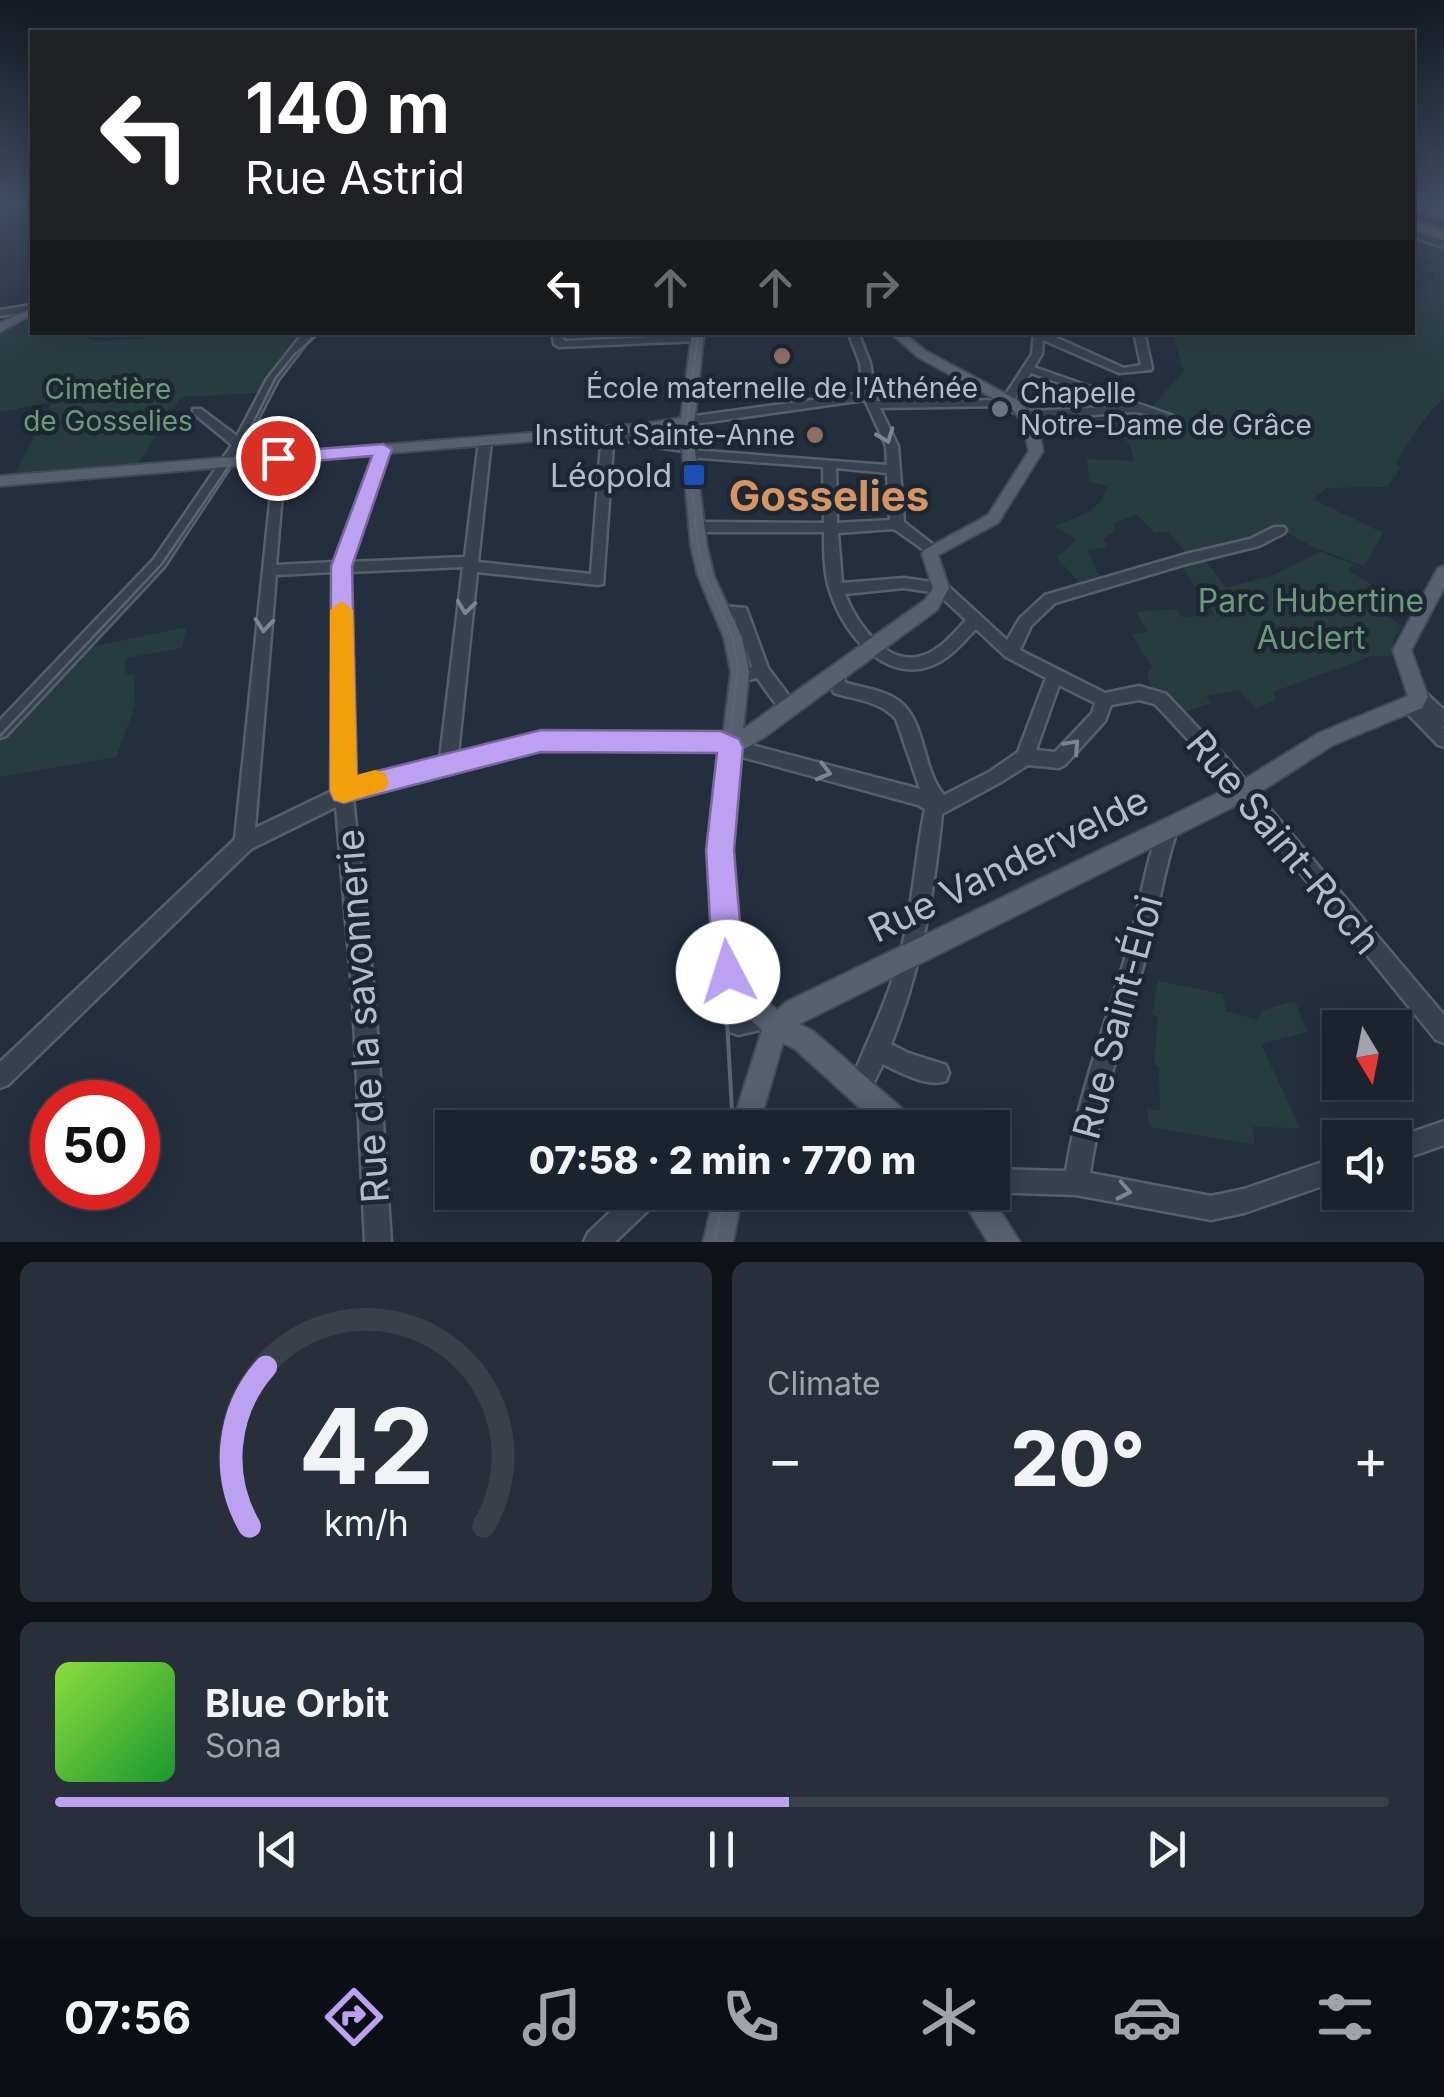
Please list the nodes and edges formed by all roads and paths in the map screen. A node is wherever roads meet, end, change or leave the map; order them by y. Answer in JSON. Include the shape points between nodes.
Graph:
{"nodes":[{"id":1,"x":30,"y":311,"type":"edge"},
{"id":2,"x":30,"y":312,"type":"edge"},
{"id":3,"x":0,"y":313,"type":"edge"},
{"id":4,"x":18,"y":319,"type":"junction"},
{"id":5,"x":0,"y":328,"type":"edge"},
{"id":6,"x":308,"y":335,"type":"edge"},
{"id":7,"x":557,"y":335,"type":"edge"},
{"id":8,"x":698,"y":335,"type":"edge"},
{"id":9,"x":854,"y":335,"type":"edge"},
{"id":10,"x":899,"y":335,"type":"edge"},
{"id":11,"x":1039,"y":335,"type":"edge"},
{"id":12,"x":1041,"y":335,"type":"edge"},
{"id":13,"x":1140,"y":335,"type":"edge"},
{"id":14,"x":1029,"y":369,"type":"junction"},
{"id":15,"x":871,"y":400,"type":"junction"},
{"id":16,"x":1006,"y":402,"type":"junction"},
{"id":17,"x":1138,"y":409,"type":"junction"},
{"id":18,"x":197,"y":411,"type":"dead end"},
{"id":19,"x":1025,"y":414,"type":"junction"},
{"id":20,"x":1175,"y":420,"type":"dead end"},
{"id":21,"x":688,"y":421,"type":"junction"},
{"id":22,"x":606,"y":431,"type":"junction"},
{"id":23,"x":485,"y":441,"type":"junction"},
{"id":24,"x":651,"y":442,"type":"dead end"},
{"id":25,"x":239,"y":444,"type":"junction"},
{"id":26,"x":383,"y":449,"type":"junction"},
{"id":27,"x":688,"y":451,"type":"junction"},
{"id":28,"x":278,"y":458,"type":"junction"},
{"id":29,"x":227,"y":462,"type":"junction"},
{"id":30,"x":828,"y":466,"type":"junction"},
{"id":31,"x":892,"y":468,"type":"junction"},
{"id":32,"x":0,"y":481,"type":"edge"},
{"id":33,"x":833,"y":503,"type":"junction"},
{"id":34,"x":874,"y":504,"type":"dead end"},
{"id":35,"x":897,"y":524,"type":"junction"},
{"id":36,"x":697,"y":527,"type":"junction"},
{"id":37,"x":832,"y":528,"type":"junction"},
{"id":38,"x":1279,"y":530,"type":"dead end"},
{"id":39,"x":933,"y":550,"type":"junction"},
{"id":40,"x":471,"y":564,"type":"junction"},
{"id":41,"x":341,"y":566,"type":"junction"},
{"id":42,"x":268,"y":570,"type":"junction"},
{"id":43,"x":1444,"y":572,"type":"edge"},
{"id":44,"x":940,"y":588,"type":"junction"},
{"id":45,"x":837,"y":590,"type":"junction"},
{"id":46,"x":734,"y":609,"type":"junction"},
{"id":47,"x":975,"y":621,"type":"junction"},
{"id":48,"x":871,"y":646,"type":"junction"},
{"id":49,"x":1011,"y":654,"type":"junction"},
{"id":50,"x":761,"y":670,"type":"junction"},
{"id":51,"x":1055,"y":675,"type":"junction"},
{"id":52,"x":740,"y":676,"type":"junction"},
{"id":53,"x":834,"y":676,"type":"junction"},
{"id":54,"x":1104,"y":700,"type":"junction"},
{"id":55,"x":1414,"y":702,"type":"junction"},
{"id":56,"x":789,"y":708,"type":"junction"},
{"id":57,"x":1444,"y":720,"type":"edge"},
{"id":58,"x":0,"y":732,"type":"edge"},
{"id":59,"x":1444,"y":740,"type":"edge"},
{"id":60,"x":730,"y":747,"type":"junction"},
{"id":61,"x":1025,"y":756,"type":"junction"},
{"id":62,"x":448,"y":763,"type":"junction"},
{"id":63,"x":344,"y":791,"type":"junction"},
{"id":64,"x":1242,"y":792,"type":"junction"},
{"id":65,"x":931,"y":800,"type":"junction"},
{"id":66,"x":244,"y":843,"type":"junction"},
{"id":67,"x":1152,"y":845,"type":"junction"},
{"id":68,"x":914,"y":952,"type":"junction"},
{"id":69,"x":744,"y":1010,"type":"junction"},
{"id":70,"x":1444,"y":1032,"type":"edge"},
{"id":71,"x":879,"y":1050,"type":"junction"},
{"id":72,"x":938,"y":1072,"type":"dead end"},
{"id":73,"x":0,"y":1076,"type":"edge"},
{"id":74,"x":860,"y":1086,"type":"junction"},
{"id":75,"x":744,"y":1110,"type":"edge"},
{"id":76,"x":885,"y":1110,"type":"edge"},
{"id":77,"x":1444,"y":1133,"type":"edge"},
{"id":78,"x":1412,"y":1144,"type":"edge"},
{"id":79,"x":1322,"y":1174,"type":"edge"},
{"id":80,"x":1010,"y":1182,"type":"edge"},
{"id":81,"x":1076,"y":1183,"type":"junction"},
{"id":82,"x":631,"y":1210,"type":"edge"},
{"id":83,"x":725,"y":1210,"type":"edge"},
{"id":84,"x":983,"y":1210,"type":"edge"},
{"id":85,"x":378,"y":1242,"type":"edge"},
{"id":86,"x":598,"y":1242,"type":"edge"},
{"id":87,"x":718,"y":1242,"type":"edge"},
{"id":88,"x":1005,"y":1242,"type":"edge"}],
"edges":[{"from":1,"to":3,"type":"street"},
{"from":2,"to":4,"type":"main road"},
{"from":3,"to":4,"type":"street"},
{"from":4,"to":5,"type":"main road"},
{"from":6,"to":25,"type":"street","via":[[273,379]]},
{"from":7,"to":8,"type":"street","via":[[559,344]]},
{"from":8,"to":21,"type":"main road"},
{"from":9,"to":15,"type":"street"},
{"from":10,"to":16,"type":"main road"},
{"from":11,"to":14,"type":"street"},
{"from":12,"to":13,"type":"street","via":[[1138,372],[1146,368]]},
{"from":14,"to":16,"type":"street"},
{"from":14,"to":17,"type":"street"},
{"from":15,"to":16,"type":"street"},
{"from":15,"to":21,"type":"street"},
{"from":15,"to":31,"type":"street","one_way":true,"via":[[892,446]]},
{"from":16,"to":19,"type":"main road"},
{"from":17,"to":19,"type":"street"},
{"from":17,"to":20,"type":"street"},
{"from":18,"to":25,"type":"street"},
{"from":19,"to":39,"type":"main road","via":[[1036,451],[992,518]]},
{"from":21,"to":22,"type":"main road","via":[[628,434]]},
{"from":21,"to":27,"type":"main road"},
{"from":22,"to":23,"type":"main road"},
{"from":22,"to":40,"type":"street","via":[[598,580]]},
{"from":23,"to":26,"type":"main road"},
{"from":23,"to":40,"type":"street"},
{"from":24,"to":27,"type":"street"},
{"from":25,"to":29,"type":"street"},
{"from":26,"to":28,"type":"main road"},
{"from":26,"to":41,"type":"street"},
{"from":27,"to":30,"type":"street"},
{"from":27,"to":36,"type":"main road"},
{"from":28,"to":29,"type":"main road"},
{"from":28,"to":42,"type":"street"},
{"from":29,"to":32,"type":"main road"},
{"from":29,"to":58,"type":"street","via":[[158,564]]},
{"from":30,"to":31,"type":"street"},
{"from":30,"to":33,"type":"street"},
{"from":31,"to":35,"type":"street"},
{"from":33,"to":34,"type":"street"},
{"from":33,"to":37,"type":"street"},
{"from":35,"to":37,"type":"street"},
{"from":35,"to":39,"type":"street"},
{"from":36,"to":37,"type":"street"},
{"from":36,"to":46,"type":"main road","via":[[703,567]]},
{"from":37,"to":45,"type":"street"},
{"from":38,"to":49,"type":"street","via":[[1254,544],[1050,599],[1016,634]]},
{"from":39,"to":44,"type":"main road"},
{"from":40,"to":41,"type":"street"},
{"from":40,"to":62,"type":"street","one_way":true},
{"from":41,"to":42,"type":"street"},
{"from":41,"to":63,"type":"street","name":"Rue de la savonnerie"},
{"from":42,"to":66,"type":"street","one_way":true},
{"from":43,"to":55,"type":"main road","via":[[1402,650]]},
{"from":44,"to":45,"type":"street"},
{"from":44,"to":47,"type":"street"},
{"from":44,"to":48,"type":"main road","via":[[921,614]]},
{"from":45,"to":48,"type":"street"},
{"from":46,"to":50,"type":"street"},
{"from":46,"to":52,"type":"main road"},
{"from":47,"to":48,"type":"street","via":[[920,662],[887,659]]},
{"from":47,"to":49,"type":"street"},
{"from":48,"to":53,"type":"main road"},
{"from":49,"to":51,"type":"street"},
{"from":50,"to":52,"type":"street"},
{"from":50,"to":56,"type":"street"},
{"from":51,"to":54,"type":"street"},
{"from":51,"to":61,"type":"street"},
{"from":52,"to":60,"type":"main road"},
{"from":53,"to":56,"type":"main road"},
{"from":53,"to":65,"type":"street","via":[[840,688],[876,698],[900,714]]},
{"from":61,"to":54,"type":"street","one_way":true,"via":[[1059,760]]},
{"from":54,"to":64,"type":"street","name":"Rue Saint-Roch","via":[[1154,694]]},
{"from":55,"to":57,"type":"street"},
{"from":55,"to":59,"type":"street"},
{"from":55,"to":64,"type":"main road","name":"Rue Vandervelde","via":[[1316,744]]},
{"from":56,"to":60,"type":"main road"},
{"from":60,"to":62,"type":"street","via":[[552,740]]},
{"from":60,"to":65,"type":"street","one_way":true},
{"from":60,"to":69,"type":"main road","via":[[720,864]]},
{"from":61,"to":65,"type":"street","via":[[996,778]]},
{"from":62,"to":63,"type":"street"},
{"from":63,"to":66,"type":"street"},
{"from":63,"to":85,"type":"street","name":"Rue de la savonnerie"},
{"from":64,"to":67,"type":"main road","name":"Rue Vandervelde","via":[[1169,828]]},
{"from":64,"to":70,"type":"street","name":"Rue Saint-Roch"},
{"from":65,"to":68,"type":"street"},
{"from":66,"to":73,"type":"street"},
{"from":67,"to":68,"type":"main road","name":"Rue Vandervelde"},
{"from":67,"to":81,"type":"street","name":"Rue Saint-Éloi","via":[[1142,933],[1082,1134]]},
{"from":68,"to":69,"type":"main road","name":"Rue Vandervelde","via":[[806,1004]]},
{"from":68,"to":71,"type":"street"},
{"from":69,"to":74,"type":"main road","via":[[804,1040]]},
{"from":69,"to":75,"type":"main road"},
{"from":71,"to":72,"type":"street"},
{"from":71,"to":74,"type":"street"},
{"from":74,"to":76,"type":"main road"},
{"from":77,"to":78,"type":"street"},
{"from":81,"to":79,"type":"street","one_way":true,"via":[[1212,1208]]},
{"from":80,"to":81,"type":"street"},
{"from":82,"to":86,"type":"street"},
{"from":83,"to":87,"type":"main road"},
{"from":84,"to":88,"type":"main road"}]}
